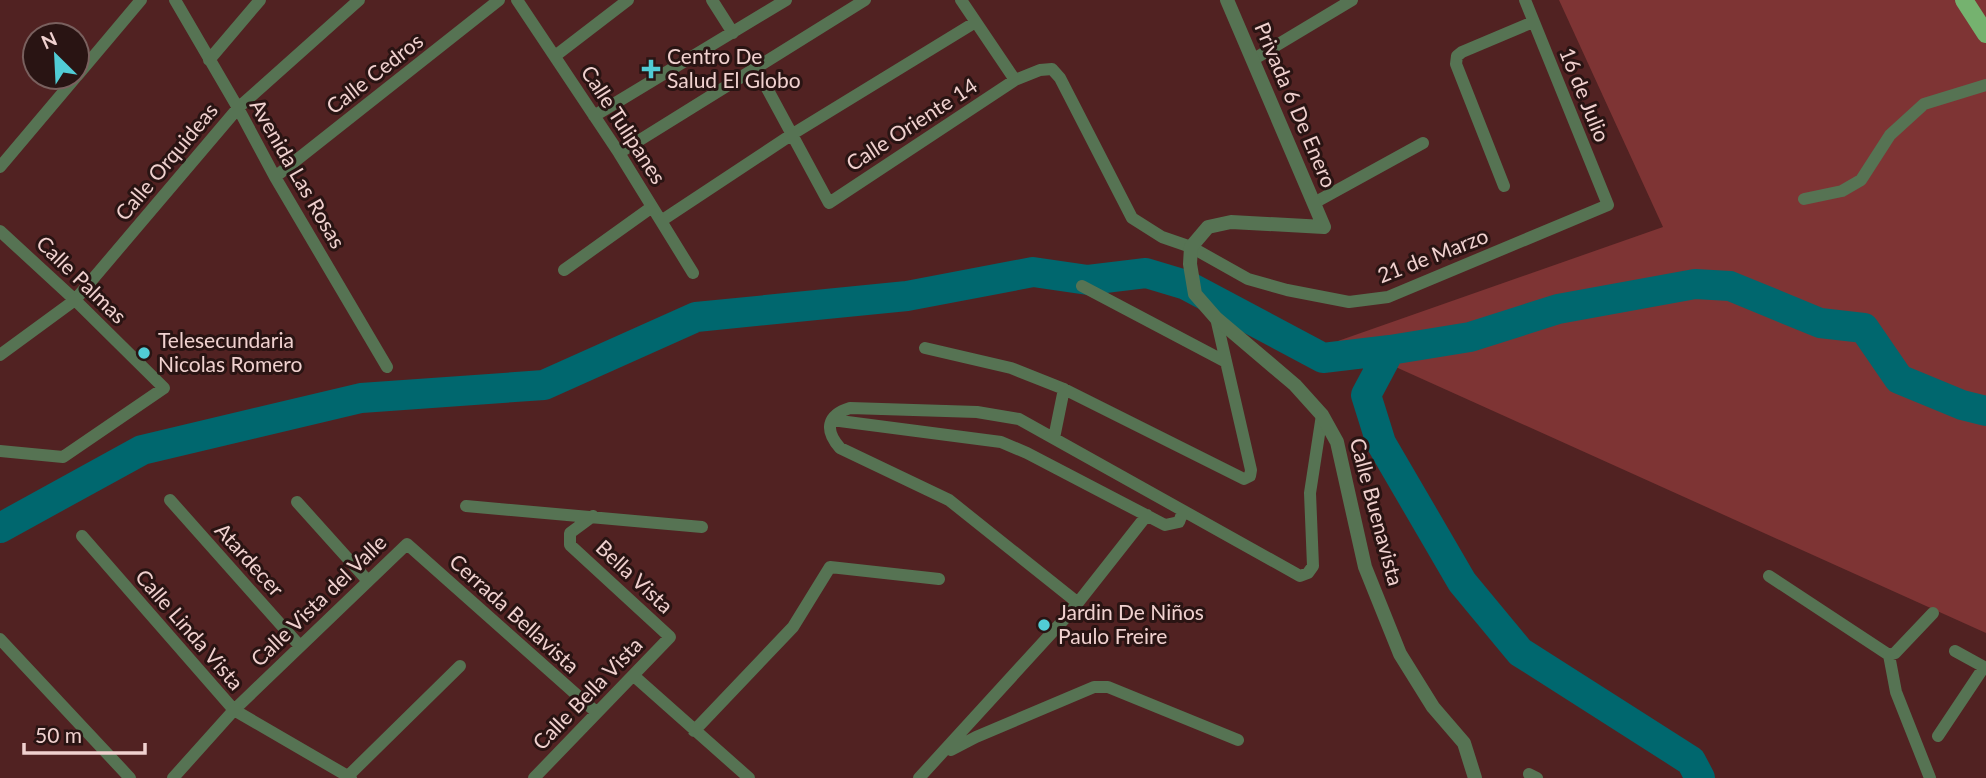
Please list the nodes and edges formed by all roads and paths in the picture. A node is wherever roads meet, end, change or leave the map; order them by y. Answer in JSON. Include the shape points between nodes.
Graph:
{"nodes":[{"id":1,"x":141,"y":0,"type":"edge"},
{"id":2,"x":175,"y":0,"type":"edge"},
{"id":3,"x":260,"y":0,"type":"edge"},
{"id":4,"x":359,"y":0,"type":"edge"},
{"id":5,"x":499,"y":0,"type":"edge"},
{"id":6,"x":517,"y":0,"type":"edge"},
{"id":7,"x":628,"y":0,"type":"edge"},
{"id":8,"x":712,"y":0,"type":"edge"},
{"id":9,"x":786,"y":0,"type":"edge"},
{"id":10,"x":865,"y":0,"type":"edge"},
{"id":11,"x":961,"y":0,"type":"edge"},
{"id":12,"x":1227,"y":0,"type":"edge"},
{"id":13,"x":1352,"y":0,"type":"edge"},
{"id":14,"x":1525,"y":0,"type":"edge"},
{"id":15,"x":1964,"y":0,"type":"edge"},
{"id":16,"x":1533,"y":22,"type":"junction"},
{"id":17,"x":974,"y":23,"type":"junction"},
{"id":18,"x":733,"y":33,"type":"junction"},
{"id":19,"x":1986,"y":34,"type":"edge"},
{"id":20,"x":555,"y":56,"type":"junction"},
{"id":21,"x":91,"y":58,"type":"edge"},
{"id":22,"x":1254,"y":59,"type":"junction"},
{"id":23,"x":209,"y":60,"type":"junction"},
{"id":24,"x":756,"y":68,"type":"junction"},
{"id":25,"x":1060,"y":78,"type":"joint"},
{"id":26,"x":1015,"y":80,"type":"junction"},
{"id":27,"x":1986,"y":85,"type":"edge"},
{"id":28,"x":63,"y":91,"type":"edge"},
{"id":29,"x":238,"y":108,"type":"junction"},
{"id":30,"x":594,"y":116,"type":"junction"},
{"id":31,"x":791,"y":135,"type":"junction"},
{"id":32,"x":1423,"y":143,"type":"dead end"},
{"id":33,"x":619,"y":153,"type":"junction"},
{"id":34,"x":0,"y":167,"type":"edge"},
{"id":35,"x":275,"y":177,"type":"junction"},
{"id":36,"x":1504,"y":186,"type":"dead end"},
{"id":37,"x":1804,"y":199,"type":"dead end"},
{"id":38,"x":1314,"y":203,"type":"junction"},
{"id":39,"x":1608,"y":205,"type":"joint"},
{"id":40,"x":652,"y":207,"type":"junction"},
{"id":41,"x":661,"y":221,"type":"junction"},
{"id":42,"x":0,"y":231,"type":"edge"},
{"id":43,"x":1191,"y":247,"type":"junction"},
{"id":44,"x":564,"y":270,"type":"dead end"},
{"id":45,"x":693,"y":273,"type":"dead end"},
{"id":46,"x":1082,"y":285,"type":"dead end"},
{"id":47,"x":75,"y":300,"type":"junction"},
{"id":48,"x":1216,"y":317,"type":"junction"},
{"id":49,"x":925,"y":348,"type":"dead end"},
{"id":50,"x":0,"y":355,"type":"edge"},
{"id":51,"x":1226,"y":362,"type":"junction"},
{"id":52,"x":387,"y":367,"type":"dead end"},
{"id":53,"x":1064,"y":390,"type":"junction"},
{"id":54,"x":1322,"y":415,"type":"junction"},
{"id":55,"x":832,"y":419,"type":"junction"},
{"id":56,"x":1054,"y":438,"type":"junction"},
{"id":57,"x":0,"y":451,"type":"edge"},
{"id":58,"x":170,"y":500,"type":"dead end"},
{"id":59,"x":297,"y":502,"type":"dead end"},
{"id":60,"x":466,"y":506,"type":"dead end"},
{"id":61,"x":1183,"y":511,"type":"junction"},
{"id":62,"x":1147,"y":515,"type":"junction"},
{"id":63,"x":593,"y":516,"type":"junction"},
{"id":64,"x":702,"y":527,"type":"dead end"},
{"id":65,"x":82,"y":536,"type":"dead end"},
{"id":66,"x":407,"y":544,"type":"joint"},
{"id":67,"x":1769,"y":576,"type":"dead end"},
{"id":68,"x":939,"y":579,"type":"dead end"},
{"id":69,"x":368,"y":581,"type":"junction"},
{"id":70,"x":1078,"y":603,"type":"junction"},
{"id":71,"x":1933,"y":613,"type":"dead end"},
{"id":72,"x":670,"y":637,"type":"joint"},
{"id":73,"x":0,"y":639,"type":"edge"},
{"id":74,"x":299,"y":645,"type":"junction"},
{"id":75,"x":1955,"y":651,"type":"dead end"},
{"id":76,"x":1889,"y":654,"type":"junction"},
{"id":77,"x":460,"y":666,"type":"dead end"},
{"id":78,"x":1985,"y":668,"type":"edge"},
{"id":79,"x":634,"y":676,"type":"junction"},
{"id":80,"x":234,"y":710,"type":"junction"},
{"id":81,"x":596,"y":712,"type":"junction"},
{"id":82,"x":694,"y":731,"type":"junction"},
{"id":83,"x":1938,"y":736,"type":"dead end"},
{"id":84,"x":1238,"y":740,"type":"dead end"},
{"id":85,"x":941,"y":756,"type":"junction"},
{"id":86,"x":348,"y":777,"type":"edge"},
{"id":87,"x":130,"y":778,"type":"edge"},
{"id":88,"x":173,"y":778,"type":"edge"},
{"id":89,"x":534,"y":778,"type":"edge"},
{"id":90,"x":749,"y":778,"type":"edge"},
{"id":91,"x":919,"y":778,"type":"edge"},
{"id":92,"x":1475,"y":778,"type":"edge"},
{"id":93,"x":1930,"y":778,"type":"edge"}],
"edges":[{"from":1,"to":21,"type":"street"},
{"from":2,"to":23,"type":"street","name":"Avenida Las Rosas"},
{"from":3,"to":23,"type":"street"},
{"from":4,"to":29,"type":"street","name":"Calle Orquideas"},
{"from":5,"to":35,"type":"street","name":"Calle Cedros"},
{"from":6,"to":20,"type":"street","name":"Calle Tulipanes"},
{"from":7,"to":20,"type":"street"},
{"from":8,"to":18,"type":"street"},
{"from":9,"to":18,"type":"street"},
{"from":10,"to":24,"type":"street"},
{"from":11,"to":17,"type":"street"},
{"from":12,"to":22,"type":"street","name":"Privada 6 De Enero"},
{"from":13,"to":22,"type":"street"},
{"from":14,"to":16,"type":"street","name":"16 de Julio"},
{"from":15,"to":19,"type":"main road"},
{"from":16,"to":36,"type":"street","via":[[1457,56],[1456,64]]},
{"from":16,"to":39,"type":"street","name":"16 de Julio"},
{"from":17,"to":26,"type":"street"},
{"from":17,"to":31,"type":"street"},
{"from":18,"to":30,"type":"street"},
{"from":20,"to":30,"type":"street","name":"Calle Tulipanes"},
{"from":22,"to":38,"type":"street","name":"Privada 6 De Enero"},
{"from":23,"to":29,"type":"street","name":"Avenida Las Rosas"},
{"from":24,"to":31,"type":"street"},
{"from":24,"to":33,"type":"street"},
{"from":25,"to":26,"type":"street","name":"Calle Oriente 14","via":[[1052,69]]},
{"from":25,"to":43,"type":"street","name":"21 de Marzo","via":[[1132,218],[1162,237]]},
{"from":26,"to":31,"type":"street","name":"Calle Oriente 14","via":[[829,203]]},
{"from":27,"to":37,"type":"street","via":[[1924,104],[1890,135],[1861,180],[1842,191]]},
{"from":28,"to":34,"type":"street"},
{"from":29,"to":35,"type":"street","name":"Avenida Las Rosas"},
{"from":29,"to":47,"type":"street","name":"Calle Orquideas"},
{"from":30,"to":33,"type":"street","name":"Calle Tulipanes"},
{"from":31,"to":41,"type":"street"},
{"from":32,"to":38,"type":"street"},
{"from":33,"to":40,"type":"street","name":"Calle Tulipanes"},
{"from":35,"to":52,"type":"street","name":"Avenida Las Rosas"},
{"from":38,"to":43,"type":"street","name":"Privada 6 De Enero","via":[[1324,227],[1231,222],[1209,227]]},
{"from":39,"to":43,"type":"street","name":"21 de Marzo","via":[[1388,297],[1349,302],[1248,279]]},
{"from":40,"to":41,"type":"street","name":"Calle Tulipanes"},
{"from":40,"to":44,"type":"street"},
{"from":41,"to":45,"type":"street","name":"Calle Tulipanes"},
{"from":42,"to":47,"type":"street","name":"Calle Palmas"},
{"from":43,"to":48,"type":"street","name":"Calle Buenavista","via":[[1195,294]]},
{"from":46,"to":51,"type":"street"},
{"from":47,"to":50,"type":"street","name":"Calle Orquideas"},
{"from":47,"to":57,"type":"street","name":"Calle Palmas","via":[[164,388],[63,457]]},
{"from":48,"to":51,"type":"street"},
{"from":48,"to":54,"type":"street","name":"Calle Buenavista"},
{"from":49,"to":53,"type":"street","via":[[1011,368]]},
{"from":51,"to":53,"type":"street","via":[[1251,470],[1244,479]]},
{"from":53,"to":56,"type":"street"},
{"from":54,"to":61,"type":"street","via":[[1310,493],[1312,566],[1308,573],[1300,576]]},
{"from":54,"to":92,"type":"street","name":"Calle Buenavista","via":[[1337,442],[1365,566],[1400,654],[1433,707],[1464,743]]},
{"from":55,"to":56,"type":"street","via":[[850,408],[977,412],[1019,419]]},
{"from":55,"to":62,"type":"street","via":[[1001,442]]},
{"from":55,"to":70,"type":"street","via":[[832,439],[840,448],[949,500]]},
{"from":56,"to":61,"type":"street"},
{"from":58,"to":74,"type":"street","name":"Atardecer"},
{"from":59,"to":69,"type":"street"},
{"from":60,"to":63,"type":"street"},
{"from":61,"to":62,"type":"street","via":[[1173,525]]},
{"from":62,"to":70,"type":"street"},
{"from":63,"to":64,"type":"street"},
{"from":63,"to":72,"type":"street","name":"Bella Vista","via":[[570,533],[570,545]]},
{"from":65,"to":80,"type":"street","name":"Calle Linda Vista"},
{"from":66,"to":69,"type":"street","name":"Calle Vista del Valle"},
{"from":66,"to":81,"type":"street","name":"Cerrada Bellavista"},
{"from":67,"to":76,"type":"street"},
{"from":68,"to":82,"type":"street","via":[[830,568],[793,627]]},
{"from":69,"to":74,"type":"street","name":"Calle Vista del Valle"},
{"from":70,"to":85,"type":"street"},
{"from":71,"to":76,"type":"street"},
{"from":72,"to":79,"type":"street","name":"Calle Bella Vista"},
{"from":73,"to":87,"type":"street"},
{"from":74,"to":80,"type":"street","name":"Calle Vista del Valle"},
{"from":75,"to":78,"type":"street"},
{"from":76,"to":93,"type":"street","via":[[1896,692]]},
{"from":77,"to":86,"type":"street"},
{"from":78,"to":83,"type":"street"},
{"from":79,"to":81,"type":"street","name":"Calle Bella Vista"},
{"from":79,"to":82,"type":"street"},
{"from":80,"to":86,"type":"street","name":"Calle Linda Vista"},
{"from":80,"to":88,"type":"street","name":"Calle Vista del Valle"},
{"from":81,"to":89,"type":"street","name":"Calle Bella Vista"},
{"from":82,"to":90,"type":"street"},
{"from":84,"to":85,"type":"street","via":[[1108,687],[1094,687]]},
{"from":85,"to":91,"type":"street"}]}
